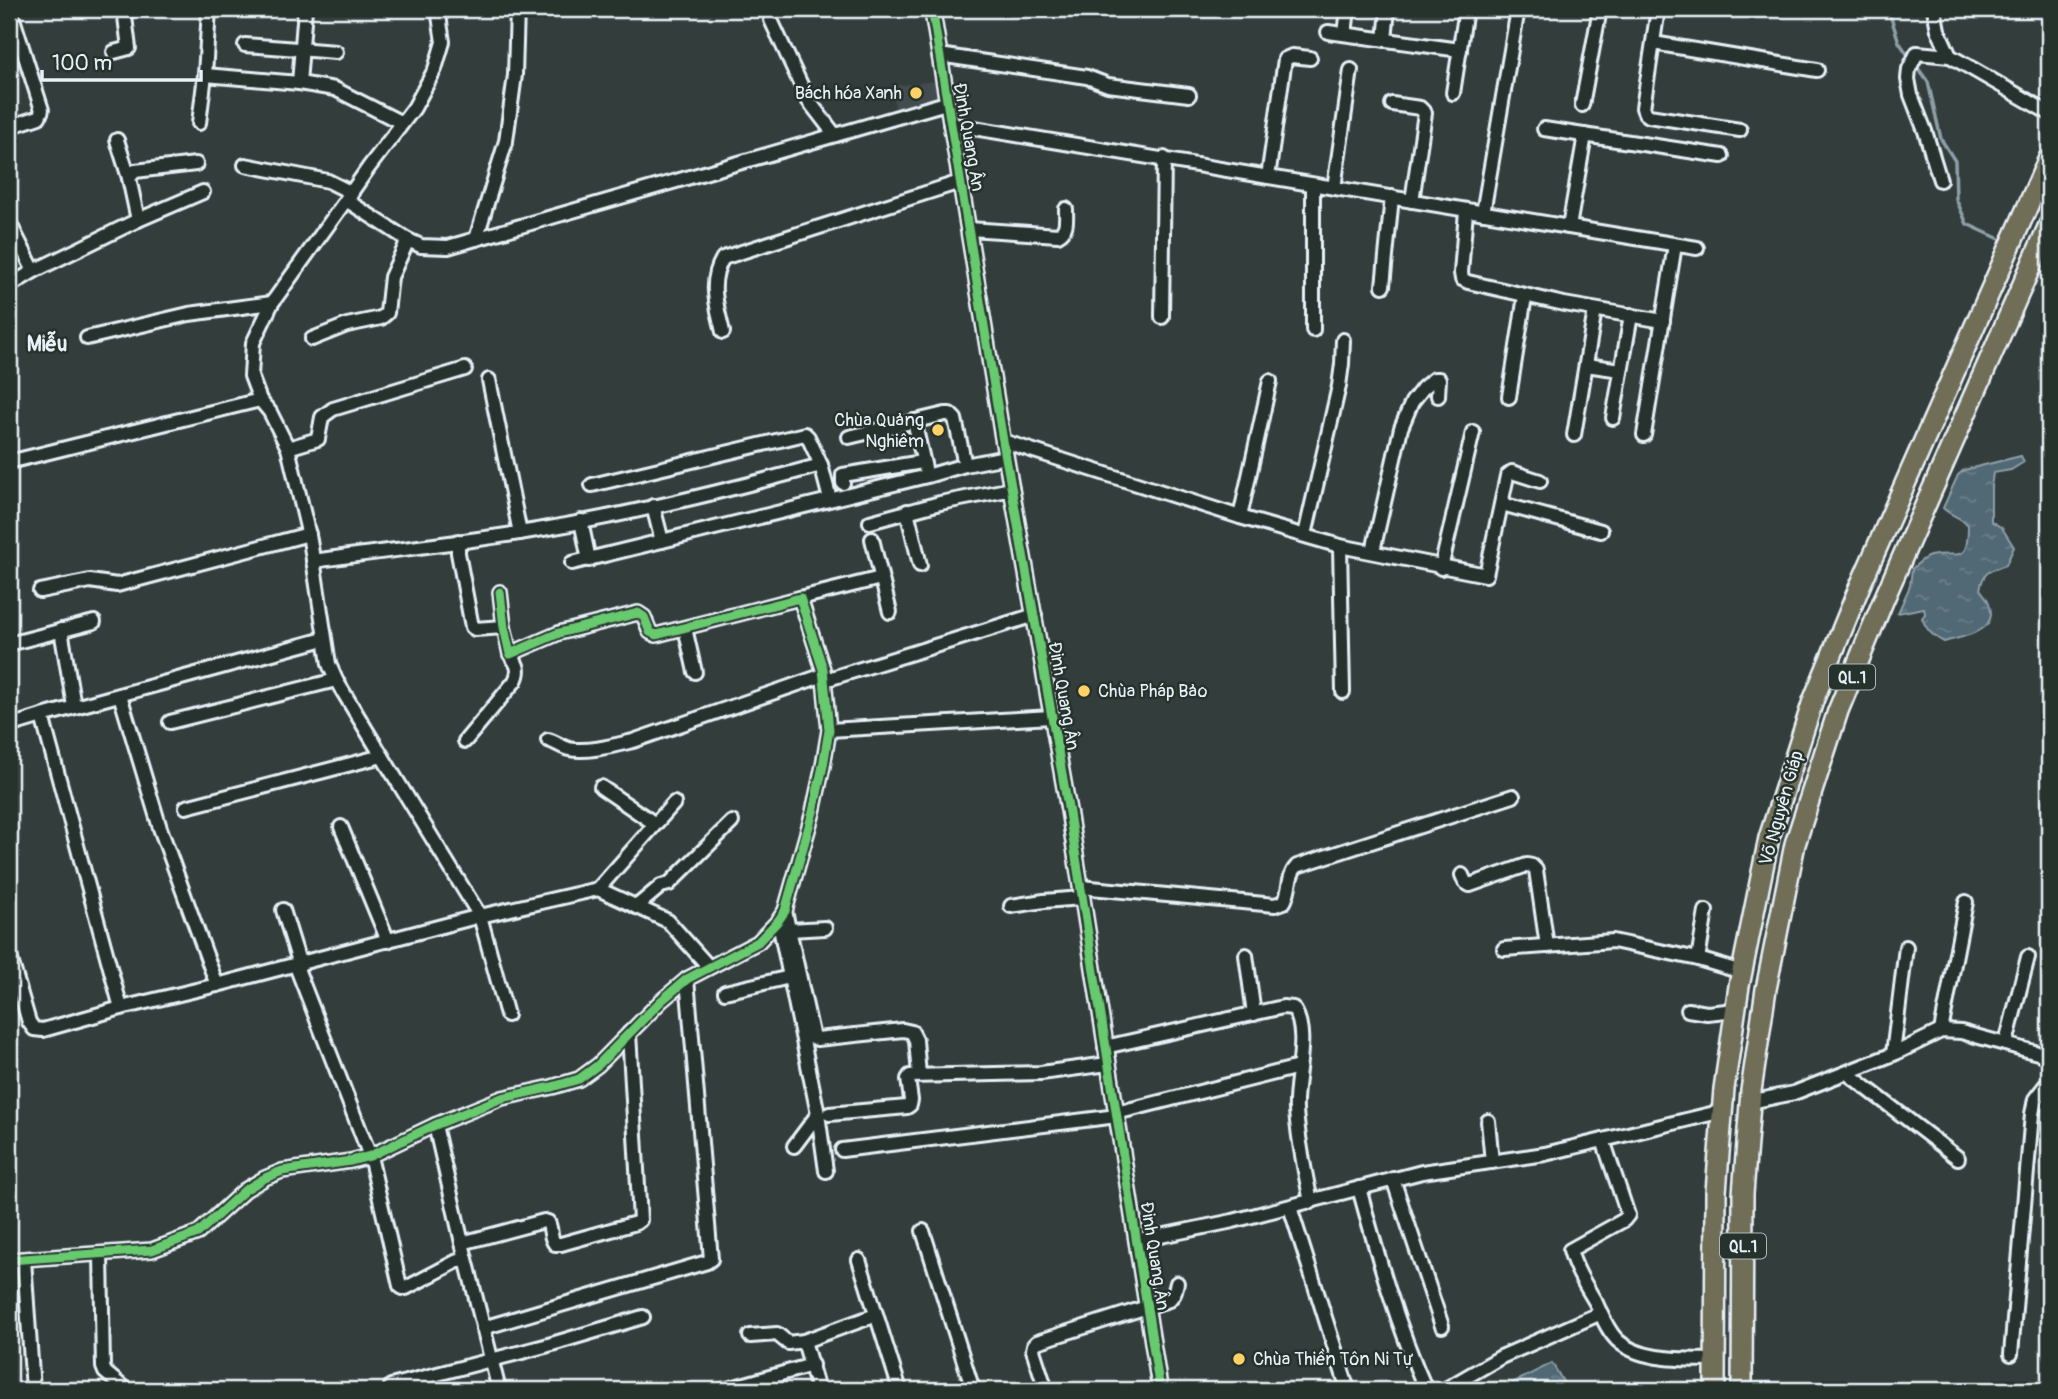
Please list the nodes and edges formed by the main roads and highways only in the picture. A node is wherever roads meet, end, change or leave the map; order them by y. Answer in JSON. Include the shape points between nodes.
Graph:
{"nodes":[{"id":1,"x":2049,"y":158,"type":"edge"},
{"id":2,"x":2048,"y":228,"type":"edge"},
{"id":3,"x":1716,"y":1390,"type":"edge"},
{"id":4,"x":1742,"y":1390,"type":"edge"}],
"edges":[{"from":1,"to":3,"type":"highway","name":"Võ Nguyên Giáp","number":"QL.1","via":[[1859,588],[1813,701],[1769,838],[1742,972],[1723,1111],[1716,1192]]},
{"from":2,"to":4,"type":"highway","name":"Võ Nguyên Giáp","number":"QL.1","via":[[1884,599],[1838,711],[1795,844],[1766,989],[1750,1102],[1743,1194]]}]}
